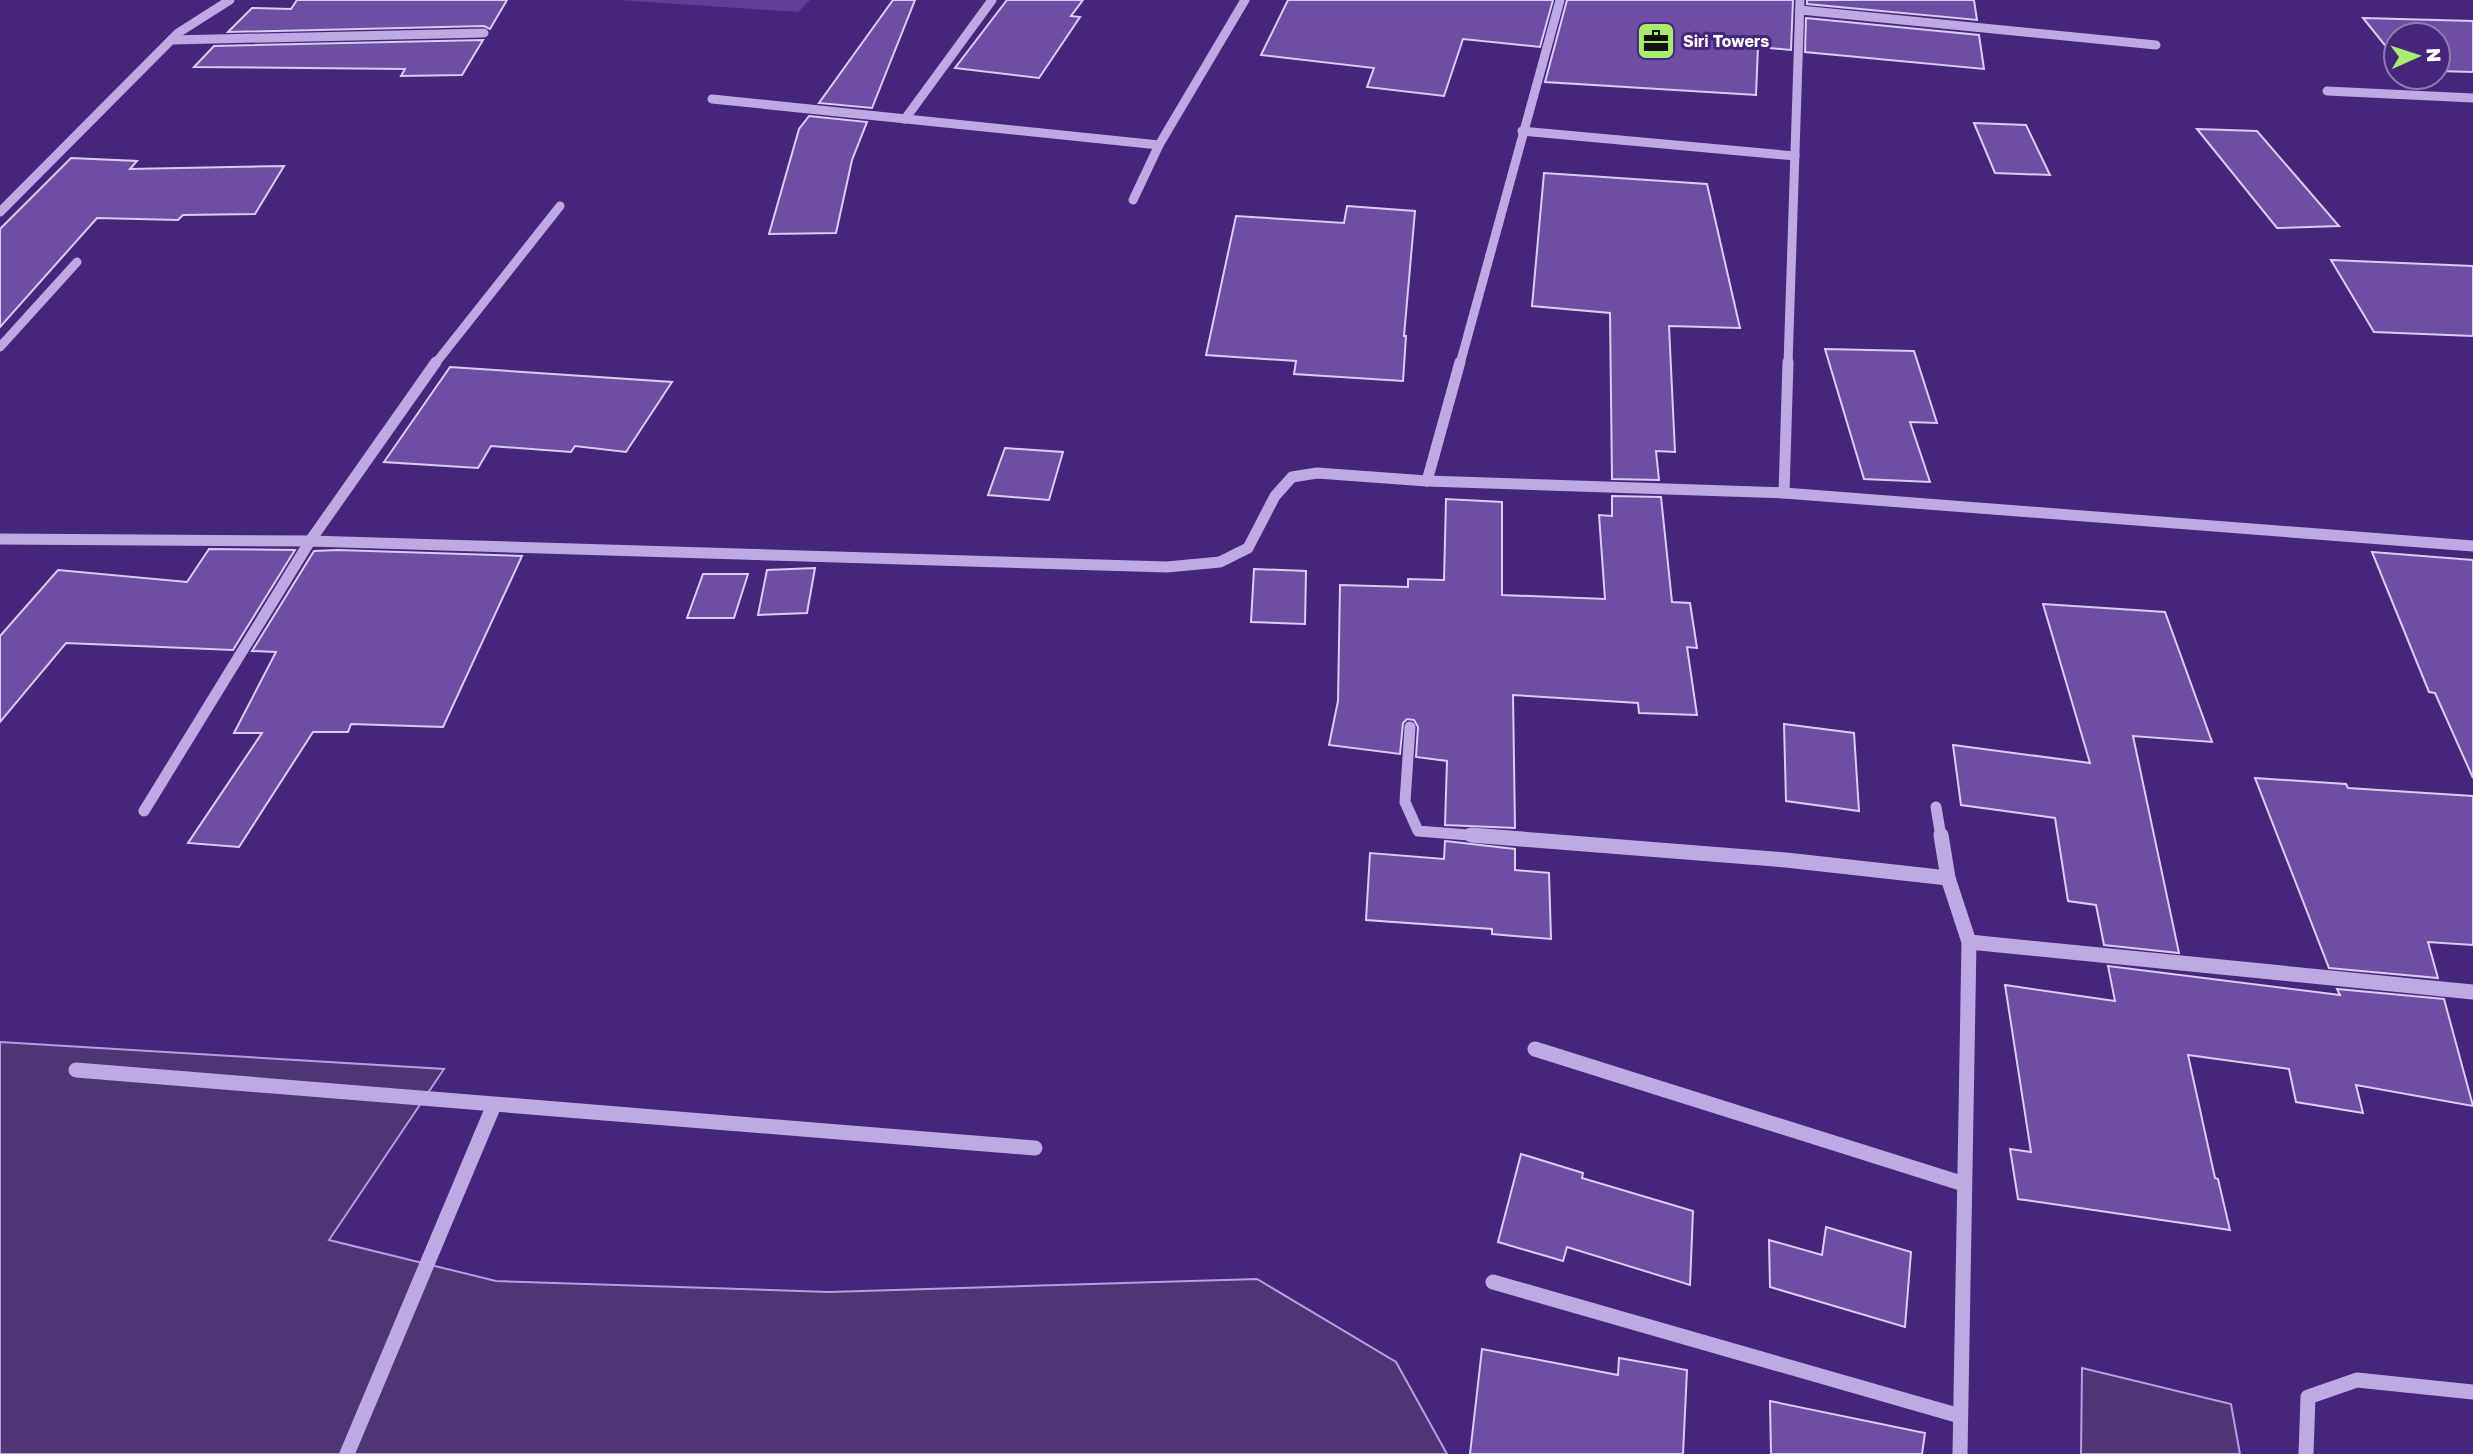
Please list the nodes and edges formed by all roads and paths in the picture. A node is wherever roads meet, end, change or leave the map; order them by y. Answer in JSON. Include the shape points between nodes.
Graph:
{"nodes":[{"id":1,"x":230,"y":0,"type":"edge"},
{"id":2,"x":992,"y":0,"type":"edge"},
{"id":3,"x":1245,"y":0,"type":"edge"},
{"id":4,"x":1560,"y":0,"type":"edge"},
{"id":5,"x":1800,"y":5,"type":"edge"},
{"id":6,"x":484,"y":33,"type":"dead end"},
{"id":7,"x":171,"y":40,"type":"junction"},
{"id":8,"x":2156,"y":45,"type":"dead end"},
{"id":9,"x":2327,"y":91,"type":"dead end"},
{"id":10,"x":2473,"y":98,"type":"edge"},
{"id":11,"x":712,"y":99,"type":"dead end"},
{"id":12,"x":905,"y":119,"type":"junction"},
{"id":13,"x":1522,"y":131,"type":"junction"},
{"id":14,"x":1158,"y":145,"type":"junction"},
{"id":15,"x":1796,"y":156,"type":"junction"},
{"id":16,"x":1133,"y":200,"type":"dead end"},
{"id":17,"x":560,"y":206,"type":"dead end"},
{"id":18,"x":0,"y":212,"type":"edge"},
{"id":19,"x":77,"y":262,"type":"dead end"},
{"id":20,"x":0,"y":347,"type":"edge"},
{"id":21,"x":1427,"y":481,"type":"junction"},
{"id":22,"x":1784,"y":493,"type":"junction"},
{"id":23,"x":0,"y":539,"type":"edge"},
{"id":24,"x":310,"y":541,"type":"junction"},
{"id":25,"x":2473,"y":546,"type":"edge"},
{"id":26,"x":1410,"y":727,"type":"dead end"},
{"id":27,"x":1936,"y":807,"type":"dead end"},
{"id":28,"x":144,"y":811,"type":"dead end"},
{"id":29,"x":1948,"y":878,"type":"junction"},
{"id":30,"x":1969,"y":942,"type":"junction"},
{"id":31,"x":2473,"y":992,"type":"edge"},
{"id":32,"x":1535,"y":1049,"type":"dead end"},
{"id":33,"x":76,"y":1070,"type":"dead end"},
{"id":34,"x":494,"y":1105,"type":"junction"},
{"id":35,"x":1035,"y":1149,"type":"dead end"},
{"id":36,"x":1964,"y":1184,"type":"junction"},
{"id":37,"x":1493,"y":1282,"type":"dead end"},
{"id":38,"x":2473,"y":1392,"type":"edge"},
{"id":39,"x":1960,"y":1416,"type":"junction"},
{"id":40,"x":347,"y":1454,"type":"edge"},
{"id":41,"x":1959,"y":1454,"type":"edge"},
{"id":42,"x":2306,"y":1454,"type":"edge"}],
"edges":[{"from":1,"to":7,"type":"street"},
{"from":2,"to":12,"type":"street"},
{"from":3,"to":14,"type":"street"},
{"from":4,"to":13,"type":"street"},
{"from":5,"to":8,"type":"street"},
{"from":5,"to":15,"type":"street"},
{"from":6,"to":7,"type":"street"},
{"from":7,"to":18,"type":"street"},
{"from":9,"to":10,"type":"street"},
{"from":11,"to":12,"type":"street"},
{"from":12,"to":14,"type":"street"},
{"from":13,"to":15,"type":"street"},
{"from":13,"to":21,"type":"street"},
{"from":14,"to":16,"type":"street"},
{"from":15,"to":22,"type":"street"},
{"from":17,"to":24,"type":"street","via":[[448,345]]},
{"from":19,"to":20,"type":"street"},
{"from":21,"to":22,"type":"street"},
{"from":21,"to":24,"type":"street","via":[[1317,473],[1292,477],[1275,496],[1248,548],[1220,562],[1167,566]]},
{"from":22,"to":25,"type":"street"},
{"from":23,"to":24,"type":"street"},
{"from":24,"to":28,"type":"street"},
{"from":26,"to":29,"type":"street","via":[[1405,802],[1418,831],[1786,860]]},
{"from":27,"to":29,"type":"street"},
{"from":29,"to":30,"type":"street"},
{"from":30,"to":31,"type":"street"},
{"from":30,"to":36,"type":"street"},
{"from":32,"to":36,"type":"street"},
{"from":33,"to":34,"type":"street"},
{"from":34,"to":35,"type":"street"},
{"from":34,"to":40,"type":"street"},
{"from":36,"to":39,"type":"street"},
{"from":37,"to":39,"type":"street"},
{"from":38,"to":42,"type":"street","via":[[2357,1380],[2308,1396]]},
{"from":39,"to":41,"type":"street"}]}
